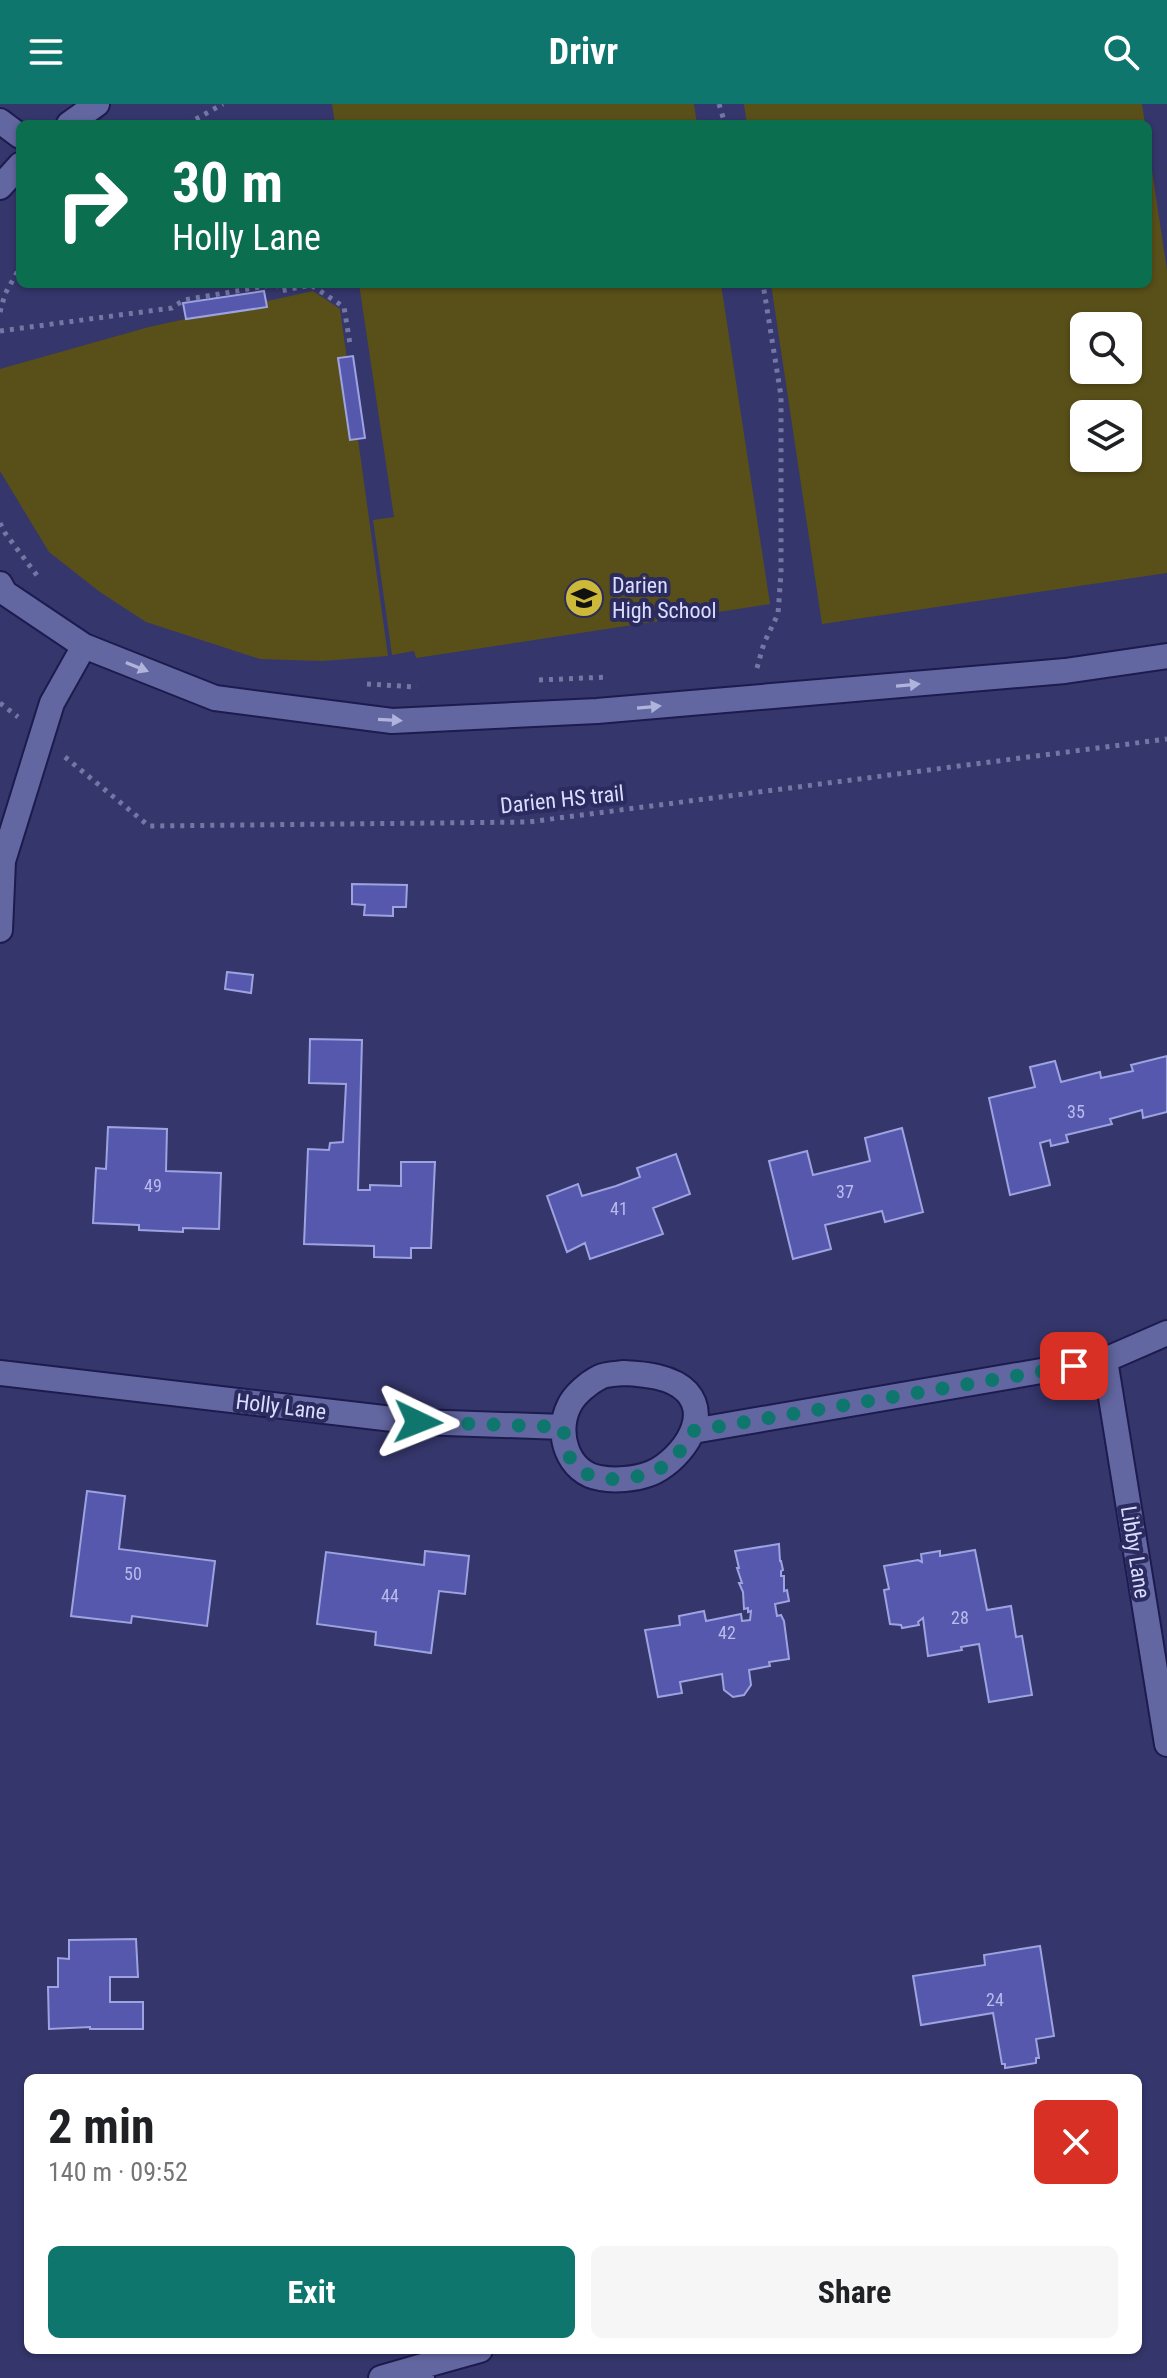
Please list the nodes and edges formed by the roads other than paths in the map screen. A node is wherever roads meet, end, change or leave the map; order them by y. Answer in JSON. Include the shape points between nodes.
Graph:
{"nodes":[{"id":1,"x":97,"y":104,"type":"edge"},
{"id":2,"x":75,"y":120,"type":"edge"},
{"id":3,"x":16,"y":169,"type":"edge"},
{"id":4,"x":0,"y":187,"type":"edge"},
{"id":5,"x":0,"y":584,"type":"edge"},
{"id":6,"x":84,"y":646,"type":"junction"},
{"id":7,"x":1167,"y":656,"type":"edge"},
{"id":8,"x":0,"y":930,"type":"edge"},
{"id":9,"x":1167,"y":1333,"type":"edge"},
{"id":10,"x":1105,"y":1360,"type":"junction"},
{"id":11,"x":0,"y":1373,"type":"edge"},
{"id":12,"x":563,"y":1427,"type":"junction"},
{"id":13,"x":693,"y":1431,"type":"junction"},
{"id":14,"x":1167,"y":1744,"type":"edge"},
{"id":15,"x":470,"y":2354,"type":"edge"},
{"id":16,"x":420,"y":2373,"type":"edge"},
{"id":17,"x":381,"y":2378,"type":"edge"}],
"edges":[{"from":1,"to":2,"type":"street"},
{"from":3,"to":4,"type":"street"},
{"from":5,"to":6,"type":"street","via":[[5,593]]},
{"from":6,"to":7,"type":"street","one_way":true,"via":[[215,698],[392,721],[613,710],[1065,671]]},
{"from":6,"to":8,"type":"street","via":[[52,703],[3,861]]},
{"from":9,"to":10,"type":"street"},
{"from":10,"to":13,"type":"street"},
{"from":10,"to":14,"type":"street","name":"Libby Lane"},
{"from":11,"to":12,"type":"street","name":"Holly Lane","via":[[418,1422]]},
{"from":12,"to":13,"type":"street","via":[[572,1462],[582,1472],[622,1479],[649,1474],[670,1462]]},
{"from":12,"to":13,"type":"street","via":[[581,1390],[601,1376],[624,1373],[666,1380],[686,1392],[693,1405]]},
{"from":15,"to":16,"type":"street"},
{"from":16,"to":17,"type":"street"}]}
